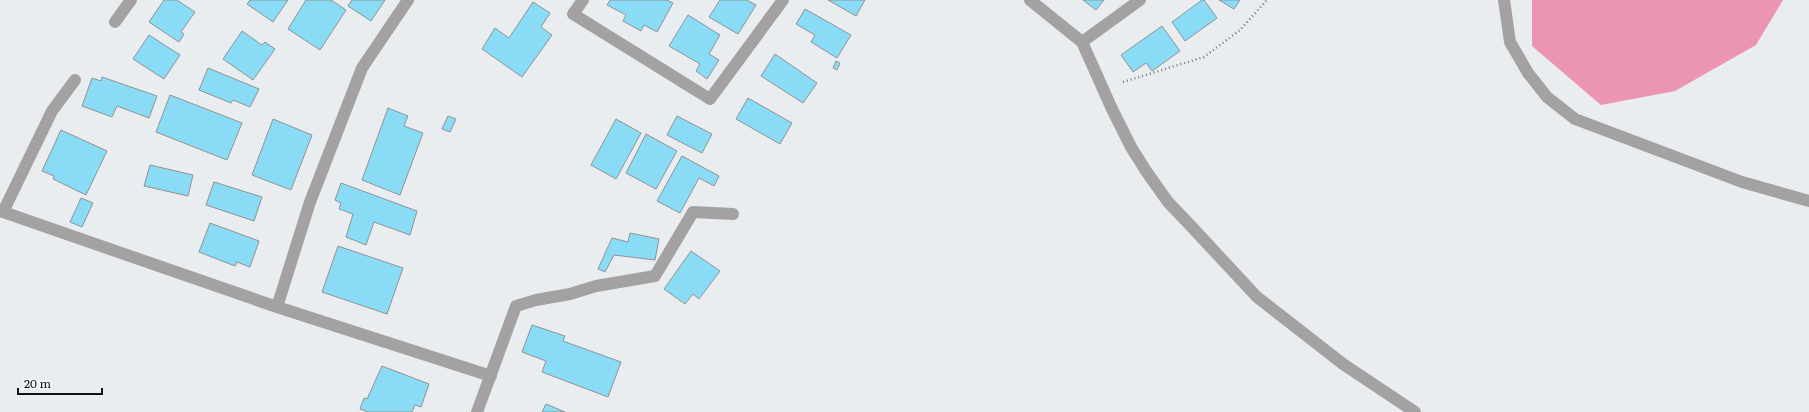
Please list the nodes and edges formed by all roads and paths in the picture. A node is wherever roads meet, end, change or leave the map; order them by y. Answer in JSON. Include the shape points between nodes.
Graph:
{"nodes":[{"id":1,"x":131,"y":0,"type":"edge"},
{"id":2,"x":408,"y":0,"type":"edge"},
{"id":3,"x":583,"y":0,"type":"edge"},
{"id":4,"x":783,"y":0,"type":"edge"},
{"id":5,"x":1030,"y":0,"type":"edge"},
{"id":6,"x":1140,"y":0,"type":"edge"},
{"id":7,"x":1267,"y":0,"type":"edge"},
{"id":8,"x":1504,"y":0,"type":"edge"},
{"id":9,"x":115,"y":22,"type":"dead end"},
{"id":10,"x":1082,"y":42,"type":"junction"},
{"id":11,"x":75,"y":80,"type":"dead end"},
{"id":12,"x":1103,"y":88,"type":"junction"},
{"id":13,"x":1809,"y":201,"type":"edge"},
{"id":14,"x":1,"y":212,"type":"edge"},
{"id":15,"x":733,"y":214,"type":"dead end"},
{"id":16,"x":277,"y":307,"type":"junction"},
{"id":17,"x":491,"y":376,"type":"junction"},
{"id":18,"x":477,"y":412,"type":"edge"},
{"id":19,"x":1415,"y":412,"type":"edge"}],
"edges":[{"from":1,"to":9,"type":"street"},
{"from":2,"to":16,"type":"street","via":[[362,68],[310,202]]},
{"from":3,"to":4,"type":"street","via":[[573,14],[710,98]]},
{"from":5,"to":10,"type":"street"},
{"from":6,"to":10,"type":"street"},
{"from":7,"to":12,"type":"path","via":[[1240,30],[1204,57],[1175,68]]},
{"from":8,"to":13,"type":"street","via":[[1510,42],[1528,73],[1547,97],[1575,118],[1742,182]]},
{"from":10,"to":12,"type":"street"},
{"from":11,"to":14,"type":"street","via":[[52,111]]},
{"from":12,"to":19,"type":"street","via":[[1131,147],[1168,202],[1257,296],[1343,364]]},
{"from":14,"to":16,"type":"street"},
{"from":15,"to":17,"type":"street","via":[[693,212],[655,276],[596,286],[516,306]]},
{"from":16,"to":17,"type":"street"},
{"from":17,"to":18,"type":"street"}]}
